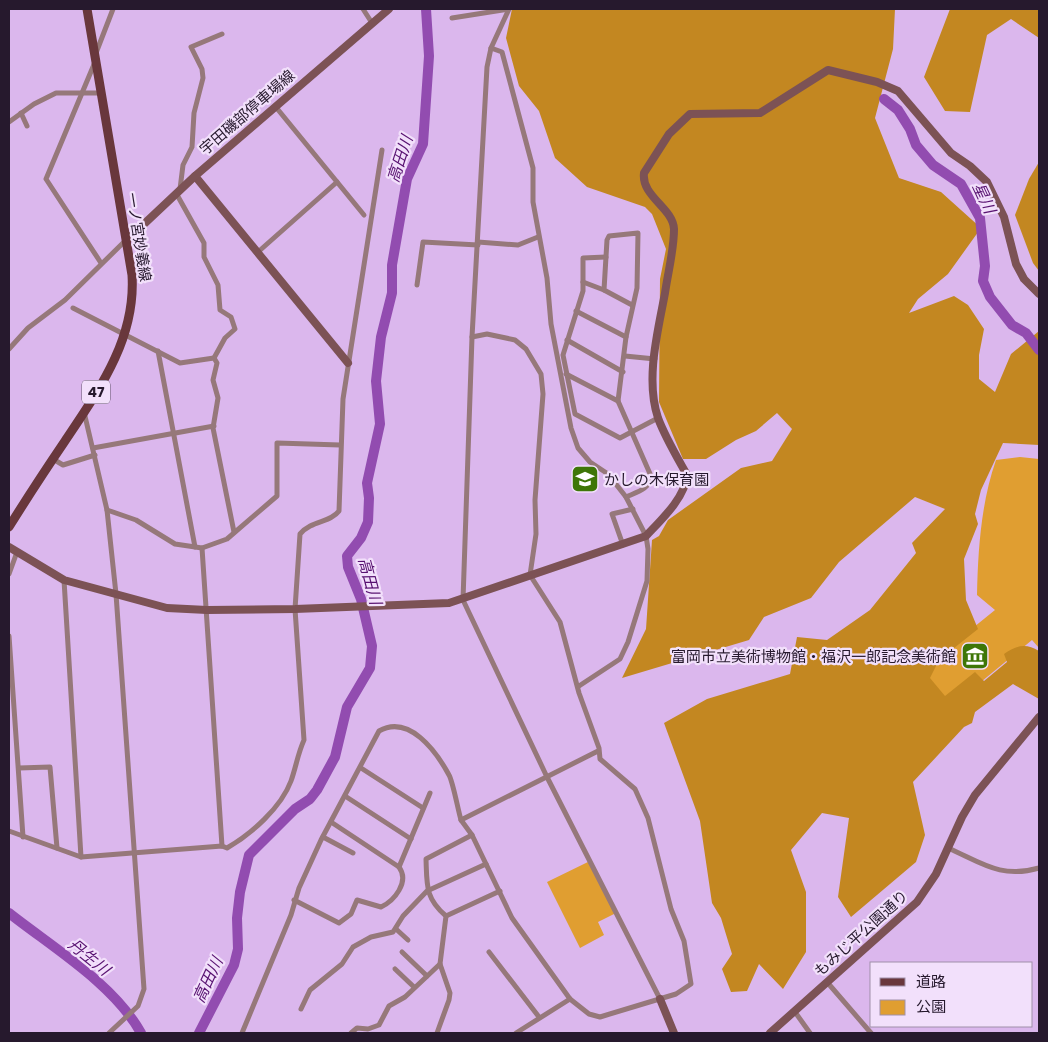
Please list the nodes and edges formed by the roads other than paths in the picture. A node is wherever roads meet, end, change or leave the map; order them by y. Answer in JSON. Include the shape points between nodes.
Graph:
{"nodes":[{"id":1,"x":87,"y":9,"type":"edge"},
{"id":2,"x":113,"y":9,"type":"edge"},
{"id":3,"x":363,"y":9,"type":"edge"},
{"id":4,"x":389,"y":9,"type":"edge"},
{"id":5,"x":509,"y":9,"type":"edge"},
{"id":6,"x":452,"y":18,"type":"dead end"},
{"id":7,"x":372,"y":22,"type":"junction"},
{"id":8,"x":222,"y":34,"type":"dead end"},
{"id":9,"x":491,"y":48,"type":"junction"},
{"id":10,"x":95,"y":59,"type":"junction"},
{"id":11,"x":101,"y":93,"type":"junction"},
{"id":12,"x":82,"y":94,"type":"junction"},
{"id":13,"x":275,"y":106,"type":"junction"},
{"id":14,"x":21,"y":113,"type":"junction"},
{"id":15,"x":9,"y":122,"type":"edge"},
{"id":16,"x":27,"y":126,"type":"dead end"},
{"id":17,"x":382,"y":150,"type":"dead end"},
{"id":18,"x":195,"y":176,"type":"junction"},
{"id":19,"x":337,"y":182,"type":"junction"},
{"id":20,"x":178,"y":191,"type":"junction"},
{"id":21,"x":364,"y":215,"type":"dead end"},
{"id":22,"x":538,"y":237,"type":"junction"},
{"id":23,"x":127,"y":240,"type":"junction"},
{"id":24,"x":478,"y":244,"type":"junction"},
{"id":25,"x":258,"y":252,"type":"junction"},
{"id":26,"x":606,"y":257,"type":"junction"},
{"id":27,"x":101,"y":263,"type":"junction"},
{"id":28,"x":583,"y":282,"type":"junction"},
{"id":29,"x":417,"y":285,"type":"dead end"},
{"id":30,"x":604,"y":290,"type":"junction"},
{"id":31,"x":1039,"y":294,"type":"edge"},
{"id":32,"x":632,"y":305,"type":"junction"},
{"id":33,"x":73,"y":308,"type":"dead end"},
{"id":34,"x":576,"y":311,"type":"junction"},
{"id":35,"x":125,"y":335,"type":"junction"},
{"id":36,"x":472,"y":337,"type":"junction"},
{"id":37,"x":626,"y":337,"type":"junction"},
{"id":38,"x":567,"y":340,"type":"junction"},
{"id":39,"x":9,"y":349,"type":"edge"},
{"id":40,"x":158,"y":352,"type":"junction"},
{"id":41,"x":625,"y":356,"type":"junction"},
{"id":42,"x":214,"y":358,"type":"junction"},
{"id":43,"x":654,"y":359,"type":"junction"},
{"id":44,"x":348,"y":363,"type":"junction"},
{"id":45,"x":623,"y":372,"type":"junction"},
{"id":46,"x":566,"y":374,"type":"junction"},
{"id":47,"x":618,"y":402,"type":"junction"},
{"id":48,"x":84,"y":412,"type":"junction"},
{"id":49,"x":658,"y":418,"type":"junction"},
{"id":50,"x":214,"y":426,"type":"junction"},
{"id":51,"x":173,"y":433,"type":"junction"},
{"id":52,"x":633,"y":433,"type":"junction"},
{"id":53,"x":340,"y":445,"type":"junction"},
{"id":54,"x":94,"y":452,"type":"junction"},
{"id":55,"x":53,"y":459,"type":"junction"},
{"id":56,"x":626,"y":497,"type":"junction"},
{"id":57,"x":633,"y":509,"type":"junction"},
{"id":58,"x":107,"y":510,"type":"junction"},
{"id":59,"x":9,"y":527,"type":"edge"},
{"id":60,"x":234,"y":532,"type":"junction"},
{"id":61,"x":646,"y":536,"type":"junction"},
{"id":62,"x":623,"y":545,"type":"junction"},
{"id":63,"x":9,"y":546,"type":"edge"},
{"id":64,"x":195,"y":547,"type":"junction"},
{"id":65,"x":202,"y":548,"type":"junction"},
{"id":66,"x":17,"y":552,"type":"junction"},
{"id":67,"x":9,"y":574,"type":"edge"},
{"id":68,"x":530,"y":575,"type":"junction"},
{"id":69,"x":64,"y":580,"type":"junction"},
{"id":70,"x":116,"y":594,"type":"junction"},
{"id":71,"x":463,"y":600,"type":"junction"},
{"id":72,"x":294,"y":609,"type":"junction"},
{"id":73,"x":206,"y":610,"type":"junction"},
{"id":74,"x":9,"y":636,"type":"edge"},
{"id":75,"x":579,"y":686,"type":"junction"},
{"id":76,"x":1039,"y":717,"type":"edge"},
{"id":77,"x":598,"y":752,"type":"junction"},
{"id":78,"x":18,"y":768,"type":"junction"},
{"id":79,"x":361,"y":768,"type":"junction"},
{"id":80,"x":547,"y":777,"type":"junction"},
{"id":81,"x":430,"y":793,"type":"dead end"},
{"id":82,"x":345,"y":796,"type":"junction"},
{"id":83,"x":423,"y":808,"type":"junction"},
{"id":84,"x":461,"y":820,"type":"junction"},
{"id":85,"x":331,"y":822,"type":"junction"},
{"id":86,"x":9,"y":831,"type":"edge"},
{"id":87,"x":472,"y":835,"type":"junction"},
{"id":88,"x":23,"y":837,"type":"junction"},
{"id":89,"x":323,"y":837,"type":"junction"},
{"id":90,"x":411,"y":839,"type":"junction"},
{"id":91,"x":222,"y":846,"type":"junction"},
{"id":92,"x":57,"y":848,"type":"junction"},
{"id":93,"x":948,"y":848,"type":"junction"},
{"id":94,"x":133,"y":853,"type":"junction"},
{"id":95,"x":353,"y":854,"type":"dead end"},
{"id":96,"x":81,"y":857,"type":"junction"},
{"id":97,"x":486,"y":864,"type":"junction"},
{"id":98,"x":399,"y":867,"type":"junction"},
{"id":99,"x":1039,"y":868,"type":"edge"},
{"id":100,"x":427,"y":890,"type":"junction"},
{"id":101,"x":500,"y":891,"type":"junction"},
{"id":102,"x":294,"y":900,"type":"junction"},
{"id":103,"x":446,"y":916,"type":"junction"},
{"id":104,"x":396,"y":929,"type":"junction"},
{"id":105,"x":408,"y":940,"type":"dead end"},
{"id":106,"x":402,"y":952,"type":"dead end"},
{"id":107,"x":489,"y":952,"type":"dead end"},
{"id":108,"x":440,"y":964,"type":"junction"},
{"id":109,"x":395,"y":969,"type":"dead end"},
{"id":110,"x":427,"y":976,"type":"junction"},
{"id":111,"x":827,"y":982,"type":"junction"},
{"id":112,"x":414,"y":986,"type":"junction"},
{"id":113,"x":570,"y":999,"type":"junction"},
{"id":114,"x":660,"y":999,"type":"junction"},
{"id":115,"x":301,"y":1009,"type":"dead end"},
{"id":116,"x":795,"y":1012,"type":"junction"},
{"id":117,"x":539,"y":1017,"type":"junction"},
{"id":118,"x":109,"y":1033,"type":"edge"},
{"id":119,"x":242,"y":1033,"type":"edge"},
{"id":120,"x":351,"y":1033,"type":"edge"},
{"id":121,"x":437,"y":1033,"type":"edge"},
{"id":122,"x":516,"y":1033,"type":"edge"},
{"id":123,"x":673,"y":1033,"type":"edge"},
{"id":124,"x":770,"y":1033,"type":"edge"},
{"id":125,"x":810,"y":1033,"type":"edge"},
{"id":126,"x":871,"y":1033,"type":"edge"}],
"edges":[{"from":1,"to":10,"type":"main road","name":"一ノ宮妙義線","number":"47"},
{"from":2,"to":10,"type":"street"},
{"from":3,"to":7,"type":"street"},
{"from":4,"to":7,"type":"street","name":"宇田磯部停車場線"},
{"from":5,"to":6,"type":"street"},
{"from":5,"to":9,"type":"street"},
{"from":7,"to":13,"type":"street","name":"宇田磯部停車場線"},
{"from":8,"to":20,"type":"street","via":[[191,47],[203,78],[194,113],[192,147],[183,165]]},
{"from":9,"to":22,"type":"street","via":[[502,52],[533,168],[532,202]]},
{"from":9,"to":24,"type":"street","via":[[487,67]]},
{"from":10,"to":11,"type":"main road","name":"一ノ宮妙義線","number":"47"},
{"from":10,"to":12,"type":"street"},
{"from":11,"to":12,"type":"street"},
{"from":11,"to":23,"type":"main road","name":"一ノ宮妙義線","number":"47"},
{"from":12,"to":14,"type":"street","via":[[56,93]]},
{"from":12,"to":27,"type":"street","via":[[46,179]]},
{"from":13,"to":18,"type":"street","name":"宇田磯部停車場線"},
{"from":13,"to":19,"type":"street"},
{"from":14,"to":15,"type":"street"},
{"from":14,"to":16,"type":"street"},
{"from":17,"to":44,"type":"street"},
{"from":18,"to":20,"type":"street","name":"宇田磯部停車場線"},
{"from":18,"to":25,"type":"street"},
{"from":19,"to":21,"type":"street"},
{"from":19,"to":25,"type":"street"},
{"from":20,"to":23,"type":"street","name":"宇田磯部停車場線"},
{"from":20,"to":42,"type":"street","via":[[204,243],[204,257],[218,285],[220,310],[231,317],[235,329],[225,338]]},
{"from":22,"to":24,"type":"street","via":[[518,244]]},
{"from":22,"to":56,"type":"street","via":[[571,428],[578,448],[590,462],[608,474]]},
{"from":23,"to":27,"type":"street"},
{"from":23,"to":35,"type":"main road","name":"一ノ宮妙義線","number":"47","via":[[133,286],[132,308]]},
{"from":24,"to":29,"type":"street","via":[[423,242]]},
{"from":24,"to":36,"type":"street"},
{"from":25,"to":44,"type":"street"},
{"from":26,"to":28,"type":"street","via":[[583,258]]},
{"from":26,"to":30,"type":"street"},
{"from":26,"to":32,"type":"street","via":[[609,236],[638,233],[637,288]]},
{"from":27,"to":39,"type":"street"},
{"from":28,"to":30,"type":"street"},
{"from":28,"to":34,"type":"street"},
{"from":30,"to":32,"type":"street"},
{"from":31,"to":43,"type":"street","via":[[1024,279],[1016,264],[1004,217],[987,182],[951,152],[898,92],[876,82],[828,70],[760,113],[690,114],[652,159],[644,181],[674,227]]},
{"from":32,"to":37,"type":"street"},
{"from":33,"to":35,"type":"street"},
{"from":34,"to":37,"type":"street"},
{"from":34,"to":38,"type":"street"},
{"from":35,"to":40,"type":"street"},
{"from":35,"to":48,"type":"main road","name":"一ノ宮妙義線","number":"47","via":[[114,362]]},
{"from":36,"to":68,"type":"street","via":[[493,335],[515,340],[526,349],[541,374],[543,394],[534,500],[536,534]]},
{"from":36,"to":71,"type":"street"},
{"from":37,"to":41,"type":"street"},
{"from":38,"to":45,"type":"street"},
{"from":38,"to":46,"type":"street","via":[[563,355]]},
{"from":40,"to":42,"type":"street","via":[[180,363]]},
{"from":40,"to":51,"type":"street"},
{"from":41,"to":43,"type":"street"},
{"from":41,"to":45,"type":"street"},
{"from":42,"to":50,"type":"street","via":[[217,363],[212,380],[218,398]]},
{"from":43,"to":49,"type":"street","via":[[653,393]]},
{"from":44,"to":53,"type":"street"},
{"from":45,"to":47,"type":"street"},
{"from":46,"to":47,"type":"street"},
{"from":46,"to":52,"type":"street","via":[[575,414],[620,438]]},
{"from":47,"to":52,"type":"street"},
{"from":48,"to":54,"type":"street"},
{"from":48,"to":55,"type":"main road","name":"一ノ宮妙義線","number":"47"},
{"from":49,"to":52,"type":"street"},
{"from":49,"to":61,"type":"street","via":[[687,475],[686,486]]},
{"from":50,"to":51,"type":"street"},
{"from":50,"to":60,"type":"street"},
{"from":51,"to":54,"type":"street"},
{"from":51,"to":64,"type":"street"},
{"from":52,"to":56,"type":"street","via":[[651,476],[646,487]]},
{"from":53,"to":60,"type":"street","via":[[277,443],[277,496]]},
{"from":53,"to":72,"type":"street","via":[[339,511],[335,517],[319,520],[300,534]]},
{"from":54,"to":55,"type":"street","via":[[63,465]]},
{"from":54,"to":58,"type":"street"},
{"from":55,"to":59,"type":"main road","name":"一ノ宮妙義線","number":"47"},
{"from":56,"to":57,"type":"street"},
{"from":57,"to":61,"type":"street"},
{"from":57,"to":62,"type":"street","via":[[612,514]]},
{"from":58,"to":64,"type":"street","via":[[136,520],[175,544]]},
{"from":58,"to":70,"type":"street"},
{"from":60,"to":65,"type":"street","via":[[227,539]]},
{"from":61,"to":62,"type":"street"},
{"from":61,"to":75,"type":"street","via":[[647,581],[628,642],[620,659]]},
{"from":62,"to":68,"type":"street"},
{"from":63,"to":66,"type":"street"},
{"from":64,"to":65,"type":"street"},
{"from":65,"to":73,"type":"street"},
{"from":66,"to":67,"type":"street"},
{"from":66,"to":69,"type":"street"},
{"from":68,"to":71,"type":"street"},
{"from":68,"to":75,"type":"street","via":[[560,622]]},
{"from":69,"to":70,"type":"street"},
{"from":69,"to":96,"type":"street"},
{"from":70,"to":73,"type":"street","via":[[167,608]]},
{"from":70,"to":94,"type":"street"},
{"from":71,"to":72,"type":"street"},
{"from":71,"to":80,"type":"street"},
{"from":72,"to":73,"type":"street"},
{"from":72,"to":91,"type":"street","via":[[304,740],[281,798],[234,844],[227,848]]},
{"from":73,"to":91,"type":"street"},
{"from":74,"to":78,"type":"street"},
{"from":75,"to":77,"type":"street"},
{"from":76,"to":93,"type":"street","name":"もみじ平公園通り","via":[[975,795]]},
{"from":77,"to":80,"type":"street"},
{"from":77,"to":114,"type":"street","via":[[600,759],[635,789],[648,818],[671,909],[684,941],[691,984]]},
{"from":78,"to":88,"type":"street"},
{"from":78,"to":92,"type":"street","via":[[50,767]]},
{"from":79,"to":82,"type":"street"},
{"from":79,"to":83,"type":"street"},
{"from":79,"to":84,"type":"street","via":[[379,732],[388,726],[409,729],[423,739],[450,776]]},
{"from":80,"to":84,"type":"street"},
{"from":80,"to":114,"type":"street"},
{"from":81,"to":83,"type":"street"},
{"from":82,"to":85,"type":"street"},
{"from":82,"to":90,"type":"street"},
{"from":83,"to":90,"type":"street"},
{"from":84,"to":87,"type":"street"},
{"from":85,"to":89,"type":"street"},
{"from":85,"to":98,"type":"street"},
{"from":86,"to":88,"type":"street"},
{"from":87,"to":97,"type":"street"},
{"from":87,"to":100,"type":"street","via":[[426,859]]},
{"from":88,"to":92,"type":"street"},
{"from":89,"to":95,"type":"street"},
{"from":89,"to":102,"type":"street"},
{"from":90,"to":98,"type":"street"},
{"from":91,"to":94,"type":"street"},
{"from":92,"to":96,"type":"street"},
{"from":93,"to":99,"type":"street","via":[[1007,873]]},
{"from":93,"to":111,"type":"street","name":"もみじ平公園通り","via":[[918,902]]},
{"from":94,"to":96,"type":"street"},
{"from":94,"to":118,"type":"street","via":[[144,989],[138,1006]]},
{"from":97,"to":100,"type":"street"},
{"from":97,"to":101,"type":"street"},
{"from":98,"to":102,"type":"street","via":[[402,881],[392,901],[381,908],[357,900],[351,914],[339,923]]},
{"from":100,"to":103,"type":"street","via":[[435,907]]},
{"from":100,"to":104,"type":"street","via":[[403,916]]},
{"from":101,"to":103,"type":"street"},
{"from":101,"to":113,"type":"street","via":[[512,918]]},
{"from":102,"to":119,"type":"street"},
{"from":103,"to":108,"type":"street"},
{"from":104,"to":105,"type":"street"},
{"from":104,"to":115,"type":"street","via":[[387,935],[379,934],[363,940],[354,947],[342,964],[310,990]]},
{"from":106,"to":110,"type":"street"},
{"from":107,"to":117,"type":"street"},
{"from":108,"to":110,"type":"street"},
{"from":108,"to":121,"type":"street","via":[[450,1000]]},
{"from":109,"to":112,"type":"street"},
{"from":110,"to":112,"type":"street"},
{"from":111,"to":116,"type":"street","name":"もみじ平公園通り"},
{"from":111,"to":126,"type":"street"},
{"from":112,"to":120,"type":"street","via":[[386,1010],[378,1025],[368,1029],[357,1028]]},
{"from":113,"to":114,"type":"street","via":[[588,1014],[600,1017]]},
{"from":113,"to":117,"type":"street"},
{"from":114,"to":123,"type":"street"},
{"from":116,"to":124,"type":"street","name":"もみじ平公園通り"},
{"from":116,"to":125,"type":"street"},
{"from":117,"to":122,"type":"street"}]}
